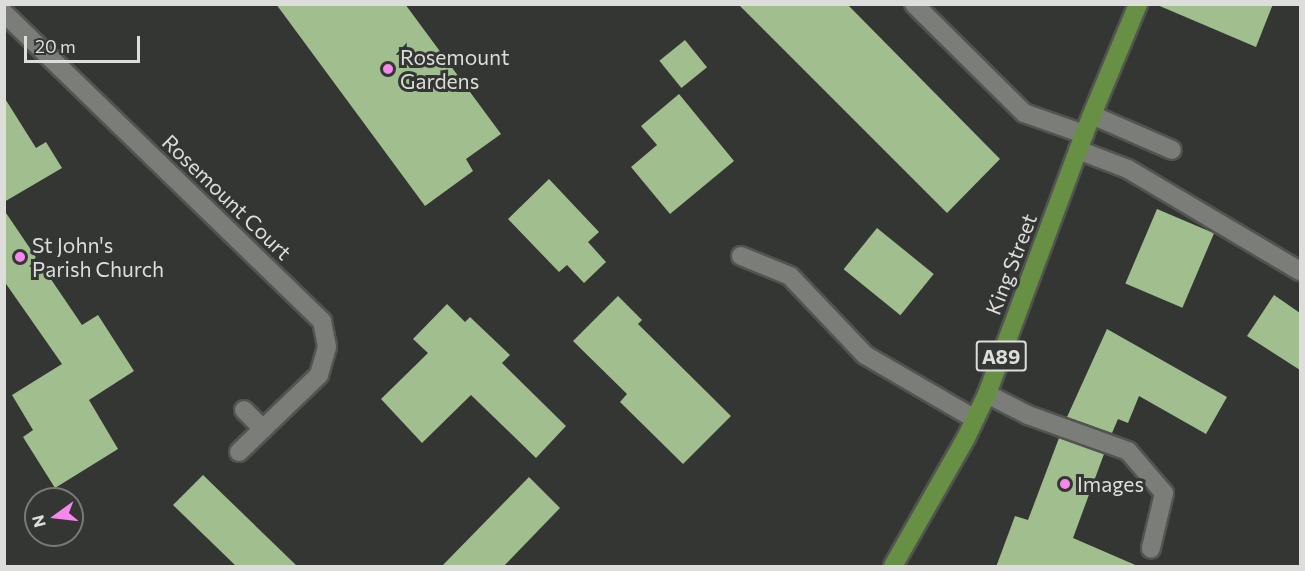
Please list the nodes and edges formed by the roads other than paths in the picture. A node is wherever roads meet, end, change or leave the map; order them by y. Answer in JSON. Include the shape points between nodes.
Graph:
{"nodes":[{"id":1,"x":914,"y":4,"type":"edge"},
{"id":2,"x":1138,"y":4,"type":"edge"},
{"id":3,"x":4,"y":13,"type":"edge"},
{"id":4,"x":1092,"y":115,"type":"junction"},
{"id":5,"x":1081,"y":142,"type":"junction"},
{"id":6,"x":1172,"y":150,"type":"dead end"},
{"id":7,"x":741,"y":256,"type":"dead end"},
{"id":8,"x":1300,"y":271,"type":"edge"},
{"id":9,"x":987,"y":394,"type":"junction"},
{"id":10,"x":244,"y":410,"type":"dead end"},
{"id":11,"x":975,"y":419,"type":"junction"},
{"id":12,"x":263,"y":429,"type":"junction"},
{"id":13,"x":239,"y":452,"type":"dead end"},
{"id":14,"x":1151,"y":548,"type":"dead end"},
{"id":15,"x":893,"y":567,"type":"edge"}],
"edges":[{"from":1,"to":5,"type":"street","via":[[1024,113]]},
{"from":2,"to":4,"type":"main road","number":"A89"},
{"from":3,"to":12,"type":"street","name":"Rosemount Court","via":[[322,321],[327,347],[319,375]]},
{"from":4,"to":5,"type":"main road","number":"A89"},
{"from":4,"to":6,"type":"street"},
{"from":5,"to":8,"type":"street"},
{"from":5,"to":9,"type":"main road","name":"King Street","number":"A89"},
{"from":7,"to":11,"type":"street","via":[[790,276],[865,355]]},
{"from":9,"to":11,"type":"main road","name":"King Street","number":"A89"},
{"from":9,"to":14,"type":"street","via":[[1028,415],[1128,451],[1164,493]]},
{"from":10,"to":12,"type":"street"},
{"from":11,"to":15,"type":"main road","name":"King Street","number":"A89"},
{"from":12,"to":13,"type":"street","name":"Rosemount Court"}]}
